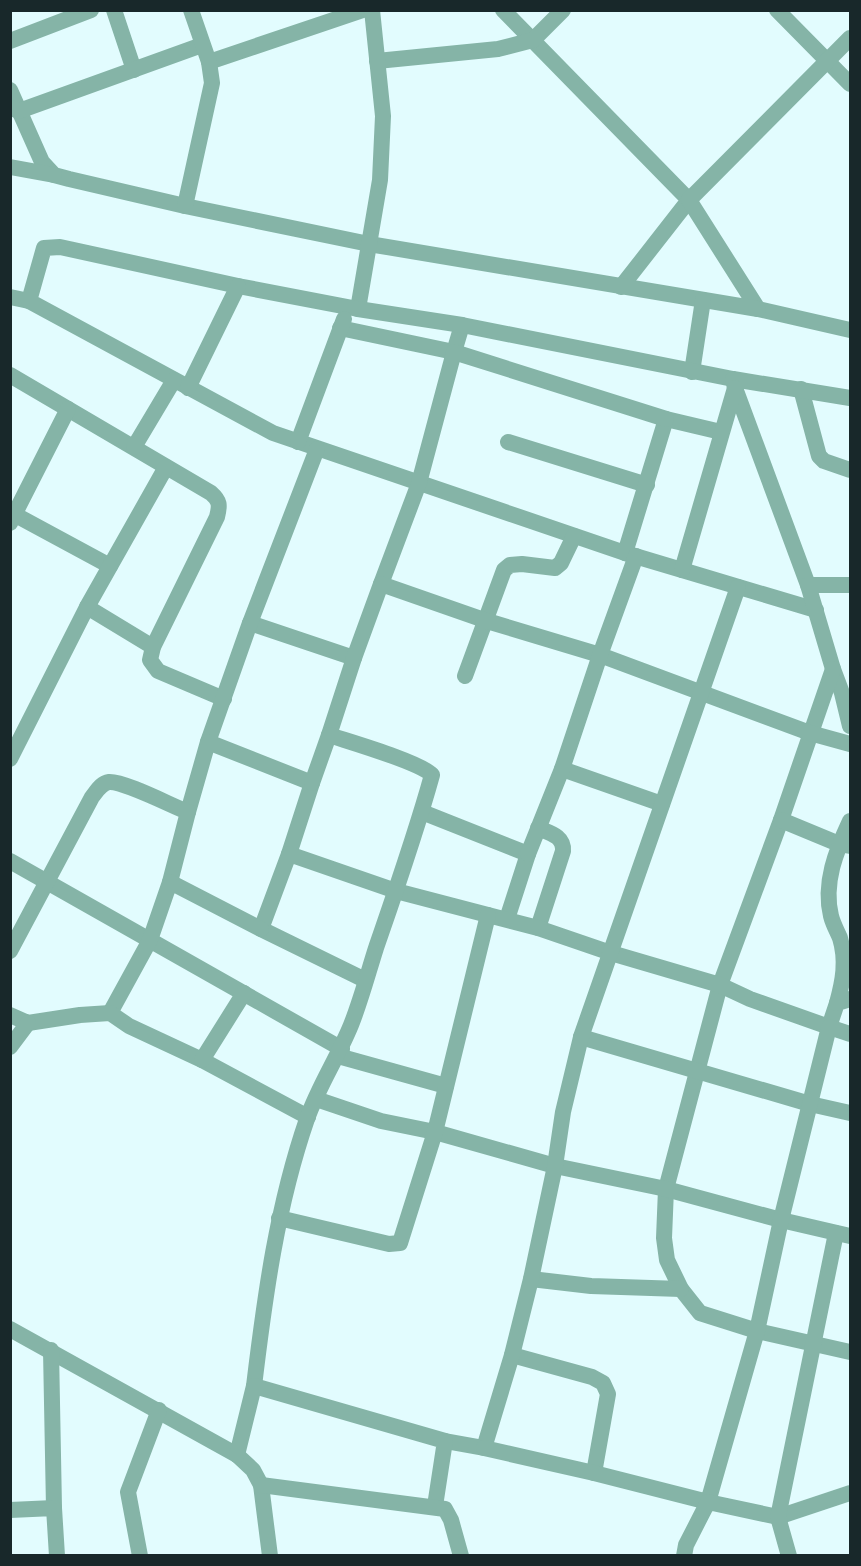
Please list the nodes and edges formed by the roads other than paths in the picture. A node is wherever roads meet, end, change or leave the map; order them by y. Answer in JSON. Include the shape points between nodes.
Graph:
{"nodes":[{"id":1,"x":91,"y":10,"type":"edge"},
{"id":2,"x":114,"y":10,"type":"edge"},
{"id":3,"x":191,"y":10,"type":"edge"},
{"id":4,"x":363,"y":10,"type":"edge"},
{"id":5,"x":372,"y":10,"type":"edge"},
{"id":6,"x":503,"y":10,"type":"edge"},
{"id":7,"x":563,"y":10,"type":"edge"},
{"id":8,"x":777,"y":10,"type":"edge"},
{"id":9,"x":850,"y":39,"type":"edge"},
{"id":10,"x":533,"y":40,"type":"junction"},
{"id":11,"x":10,"y":41,"type":"edge"},
{"id":12,"x":202,"y":45,"type":"junction"},
{"id":13,"x":377,"y":61,"type":"junction"},
{"id":14,"x":828,"y":61,"type":"junction"},
{"id":15,"x":209,"y":62,"type":"junction"},
{"id":16,"x":134,"y":70,"type":"junction"},
{"id":17,"x":850,"y":84,"type":"edge"},
{"id":18,"x":10,"y":90,"type":"edge"},
{"id":19,"x":15,"y":110,"type":"edge"},
{"id":20,"x":10,"y":167,"type":"edge"},
{"id":21,"x":54,"y":175,"type":"junction"},
{"id":22,"x":689,"y":200,"type":"junction"},
{"id":23,"x":184,"y":206,"type":"junction"},
{"id":24,"x":369,"y":244,"type":"junction"},
{"id":25,"x":238,"y":286,"type":"junction"},
{"id":26,"x":621,"y":287,"type":"junction"},
{"id":27,"x":10,"y":297,"type":"edge"},
{"id":28,"x":703,"y":300,"type":"junction"},
{"id":29,"x":29,"y":301,"type":"junction"},
{"id":30,"x":353,"y":308,"type":"junction"},
{"id":31,"x":758,"y":309,"type":"junction"},
{"id":32,"x":462,"y":325,"type":"junction"},
{"id":33,"x":340,"y":328,"type":"junction"},
{"id":34,"x":850,"y":330,"type":"edge"},
{"id":35,"x":454,"y":352,"type":"junction"},
{"id":36,"x":692,"y":372,"type":"junction"},
{"id":37,"x":10,"y":375,"type":"edge"},
{"id":38,"x":734,"y":383,"type":"junction"},
{"id":39,"x":181,"y":384,"type":"junction"},
{"id":40,"x":801,"y":389,"type":"junction"},
{"id":41,"x":850,"y":398,"type":"edge"},
{"id":42,"x":68,"y":409,"type":"junction"},
{"id":43,"x":666,"y":419,"type":"junction"},
{"id":44,"x":721,"y":432,"type":"junction"},
{"id":45,"x":298,"y":442,"type":"junction"},
{"id":46,"x":508,"y":442,"type":"dead end"},
{"id":47,"x":134,"y":447,"type":"junction"},
{"id":48,"x":316,"y":449,"type":"junction"},
{"id":49,"x":166,"y":467,"type":"junction"},
{"id":50,"x":850,"y":470,"type":"edge"},
{"id":51,"x":419,"y":483,"type":"junction"},
{"id":52,"x":647,"y":485,"type":"junction"},
{"id":53,"x":12,"y":517,"type":"edge"},
{"id":54,"x":574,"y":536,"type":"junction"},
{"id":55,"x":631,"y":555,"type":"junction"},
{"id":56,"x":110,"y":566,"type":"junction"},
{"id":57,"x":682,"y":570,"type":"junction"},
{"id":58,"x":381,"y":584,"type":"junction"},
{"id":59,"x":808,"y":585,"type":"junction"},
{"id":60,"x":850,"y":585,"type":"edge"},
{"id":61,"x":738,"y":587,"type":"junction"},
{"id":62,"x":87,"y":607,"type":"junction"},
{"id":63,"x":816,"y":610,"type":"junction"},
{"id":64,"x":487,"y":621,"type":"junction"},
{"id":65,"x":250,"y":623,"type":"junction"},
{"id":66,"x":153,"y":647,"type":"junction"},
{"id":67,"x":600,"y":655,"type":"junction"},
{"id":68,"x":354,"y":658,"type":"junction"},
{"id":69,"x":833,"y":669,"type":"junction"},
{"id":70,"x":465,"y":676,"type":"dead end"},
{"id":71,"x":846,"y":692,"type":"edge"},
{"id":72,"x":702,"y":693,"type":"junction"},
{"id":73,"x":224,"y":699,"type":"junction"},
{"id":74,"x":850,"y":726,"type":"edge"},
{"id":75,"x":810,"y":733,"type":"junction"},
{"id":76,"x":329,"y":735,"type":"junction"},
{"id":77,"x":208,"y":742,"type":"junction"},
{"id":78,"x":850,"y":744,"type":"edge"},
{"id":79,"x":10,"y":759,"type":"edge"},
{"id":80,"x":562,"y":769,"type":"junction"},
{"id":81,"x":312,"y":783,"type":"junction"},
{"id":82,"x":662,"y":804,"type":"junction"},
{"id":83,"x":188,"y":812,"type":"junction"},
{"id":84,"x":422,"y":812,"type":"junction"},
{"id":85,"x":781,"y":820,"type":"junction"},
{"id":86,"x":850,"y":821,"type":"edge"},
{"id":87,"x":538,"y":828,"type":"junction"},
{"id":88,"x":845,"y":845,"type":"edge"},
{"id":89,"x":289,"y":854,"type":"junction"},
{"id":90,"x":528,"y":854,"type":"junction"},
{"id":91,"x":10,"y":861,"type":"edge"},
{"id":92,"x":170,"y":882,"type":"junction"},
{"id":93,"x":47,"y":883,"type":"junction"},
{"id":94,"x":396,"y":891,"type":"junction"},
{"id":95,"x":488,"y":915,"type":"junction"},
{"id":96,"x":507,"y":919,"type":"junction"},
{"id":97,"x":538,"y":928,"type":"junction"},
{"id":98,"x":261,"y":929,"type":"junction"},
{"id":99,"x":150,"y":940,"type":"junction"},
{"id":100,"x":10,"y":951,"type":"edge"},
{"id":101,"x":610,"y":953,"type":"junction"},
{"id":102,"x":365,"y":980,"type":"junction"},
{"id":103,"x":720,"y":985,"type":"junction"},
{"id":104,"x":244,"y":993,"type":"junction"},
{"id":105,"x":844,"y":1001,"type":"edge"},
{"id":106,"x":110,"y":1013,"type":"junction"},
{"id":107,"x":10,"y":1015,"type":"edge"},
{"id":108,"x":28,"y":1023,"type":"junction"},
{"id":109,"x":829,"y":1027,"type":"junction"},
{"id":110,"x":850,"y":1034,"type":"edge"},
{"id":111,"x":581,"y":1037,"type":"junction"},
{"id":112,"x":10,"y":1047,"type":"edge"},
{"id":113,"x":340,"y":1053,"type":"junction"},
{"id":114,"x":202,"y":1060,"type":"junction"},
{"id":115,"x":697,"y":1070,"type":"junction"},
{"id":116,"x":446,"y":1086,"type":"junction"},
{"id":117,"x":316,"y":1099,"type":"junction"},
{"id":118,"x":810,"y":1104,"type":"junction"},
{"id":119,"x":850,"y":1113,"type":"edge"},
{"id":120,"x":308,"y":1117,"type":"junction"},
{"id":121,"x":435,"y":1132,"type":"junction"},
{"id":122,"x":555,"y":1166,"type":"junction"},
{"id":123,"x":666,"y":1189,"type":"junction"},
{"id":124,"x":279,"y":1218,"type":"junction"},
{"id":125,"x":781,"y":1220,"type":"junction"},
{"id":126,"x":843,"y":1235,"type":"edge"},
{"id":127,"x":531,"y":1279,"type":"junction"},
{"id":128,"x":681,"y":1289,"type":"junction"},
{"id":129,"x":10,"y":1329,"type":"edge"},
{"id":130,"x":757,"y":1331,"type":"junction"},
{"id":131,"x":812,"y":1344,"type":"junction"},
{"id":132,"x":51,"y":1350,"type":"junction"},
{"id":133,"x":850,"y":1352,"type":"edge"},
{"id":134,"x":512,"y":1355,"type":"junction"},
{"id":135,"x":255,"y":1386,"type":"junction"},
{"id":136,"x":159,"y":1410,"type":"junction"},
{"id":137,"x":445,"y":1440,"type":"junction"},
{"id":138,"x":484,"y":1448,"type":"junction"},
{"id":139,"x":237,"y":1455,"type":"junction"},
{"id":140,"x":594,"y":1473,"type":"junction"},
{"id":141,"x":261,"y":1485,"type":"junction"},
{"id":142,"x":850,"y":1493,"type":"edge"},
{"id":143,"x":708,"y":1502,"type":"junction"},
{"id":144,"x":435,"y":1506,"type":"junction"},
{"id":145,"x":54,"y":1508,"type":"junction"},
{"id":146,"x":10,"y":1509,"type":"edge"},
{"id":147,"x":778,"y":1517,"type":"junction"},
{"id":148,"x":57,"y":1556,"type":"edge"},
{"id":149,"x":140,"y":1556,"type":"edge"},
{"id":150,"x":270,"y":1556,"type":"edge"},
{"id":151,"x":461,"y":1556,"type":"edge"},
{"id":152,"x":684,"y":1556,"type":"edge"},
{"id":153,"x":789,"y":1556,"type":"edge"}],
"edges":[{"from":1,"to":11,"type":"street"},
{"from":2,"to":16,"type":"street"},
{"from":3,"to":12,"type":"street"},
{"from":4,"to":15,"type":"street"},
{"from":5,"to":13,"type":"street"},
{"from":6,"to":10,"type":"street"},
{"from":7,"to":10,"type":"street"},
{"from":8,"to":14,"type":"street"},
{"from":9,"to":14,"type":"street"},
{"from":10,"to":13,"type":"street","via":[[498,49]]},
{"from":10,"to":22,"type":"street"},
{"from":12,"to":15,"type":"street"},
{"from":12,"to":16,"type":"street"},
{"from":13,"to":24,"type":"street","via":[[383,116],[380,180]]},
{"from":14,"to":17,"type":"street"},
{"from":14,"to":22,"type":"street"},
{"from":15,"to":23,"type":"street","via":[[212,83]]},
{"from":16,"to":19,"type":"street"},
{"from":18,"to":19,"type":"street"},
{"from":19,"to":21,"type":"street","via":[[42,162]]},
{"from":20,"to":21,"type":"street"},
{"from":21,"to":23,"type":"street"},
{"from":22,"to":26,"type":"street"},
{"from":22,"to":31,"type":"street"},
{"from":23,"to":24,"type":"street"},
{"from":24,"to":26,"type":"street"},
{"from":24,"to":30,"type":"street"},
{"from":25,"to":29,"type":"street","via":[[60,247],[44,248]]},
{"from":25,"to":30,"type":"street"},
{"from":25,"to":39,"type":"street"},
{"from":26,"to":28,"type":"street"},
{"from":27,"to":29,"type":"street"},
{"from":28,"to":31,"type":"street"},
{"from":28,"to":36,"type":"street"},
{"from":29,"to":39,"type":"street"},
{"from":30,"to":32,"type":"street"},
{"from":30,"to":33,"type":"street"},
{"from":31,"to":34,"type":"street"},
{"from":32,"to":35,"type":"street"},
{"from":32,"to":36,"type":"street"},
{"from":33,"to":35,"type":"street"},
{"from":33,"to":45,"type":"street"},
{"from":35,"to":43,"type":"street"},
{"from":35,"to":51,"type":"street"},
{"from":36,"to":38,"type":"street"},
{"from":37,"to":42,"type":"street"},
{"from":38,"to":40,"type":"street"},
{"from":38,"to":44,"type":"street"},
{"from":38,"to":59,"type":"street"},
{"from":39,"to":45,"type":"street","via":[[273,434]]},
{"from":39,"to":47,"type":"street"},
{"from":40,"to":41,"type":"street"},
{"from":40,"to":50,"type":"street","via":[[819,456]]},
{"from":42,"to":47,"type":"street"},
{"from":42,"to":53,"type":"street"},
{"from":43,"to":44,"type":"street"},
{"from":43,"to":52,"type":"street"},
{"from":44,"to":57,"type":"street"},
{"from":45,"to":48,"type":"street"},
{"from":46,"to":52,"type":"street"},
{"from":47,"to":49,"type":"street"},
{"from":48,"to":51,"type":"street"},
{"from":48,"to":65,"type":"street"},
{"from":49,"to":56,"type":"street"},
{"from":49,"to":66,"type":"street","via":[[211,493],[220,506]]},
{"from":51,"to":54,"type":"street"},
{"from":51,"to":58,"type":"street"},
{"from":52,"to":55,"type":"street"},
{"from":53,"to":56,"type":"street"},
{"from":54,"to":55,"type":"street"},
{"from":54,"to":64,"type":"street","via":[[555,568],[522,564],[504,570]]},
{"from":55,"to":57,"type":"street"},
{"from":55,"to":67,"type":"street"},
{"from":56,"to":62,"type":"street"},
{"from":57,"to":61,"type":"street"},
{"from":58,"to":64,"type":"street"},
{"from":58,"to":68,"type":"street"},
{"from":59,"to":60,"type":"street"},
{"from":59,"to":63,"type":"street"},
{"from":61,"to":63,"type":"street"},
{"from":61,"to":72,"type":"street"},
{"from":62,"to":66,"type":"street"},
{"from":62,"to":79,"type":"street"},
{"from":63,"to":69,"type":"street"},
{"from":64,"to":67,"type":"street"},
{"from":64,"to":70,"type":"street"},
{"from":65,"to":68,"type":"street"},
{"from":65,"to":73,"type":"street"},
{"from":66,"to":73,"type":"street","via":[[150,660],[158,671]]},
{"from":67,"to":72,"type":"street"},
{"from":67,"to":80,"type":"street"},
{"from":68,"to":76,"type":"street"},
{"from":69,"to":71,"type":"street"},
{"from":69,"to":75,"type":"street"},
{"from":71,"to":74,"type":"street"},
{"from":72,"to":75,"type":"street"},
{"from":72,"to":82,"type":"street"},
{"from":73,"to":77,"type":"street"},
{"from":75,"to":78,"type":"street"},
{"from":75,"to":85,"type":"street"},
{"from":76,"to":81,"type":"street"},
{"from":76,"to":84,"type":"street","via":[[427,770],[432,775]]},
{"from":77,"to":81,"type":"street"},
{"from":77,"to":83,"type":"street"},
{"from":80,"to":82,"type":"street"},
{"from":80,"to":87,"type":"street"},
{"from":81,"to":89,"type":"street"},
{"from":82,"to":101,"type":"street"},
{"from":83,"to":92,"type":"street"},
{"from":83,"to":93,"type":"street","via":[[122,784],[109,782],[100,786]]},
{"from":84,"to":90,"type":"street"},
{"from":84,"to":94,"type":"street"},
{"from":85,"to":88,"type":"street"},
{"from":85,"to":103,"type":"street"},
{"from":86,"to":88,"type":"street"},
{"from":87,"to":90,"type":"street"},
{"from":87,"to":97,"type":"street","via":[[559,838],[564,850]]},
{"from":88,"to":105,"type":"street","via":[[830,875],[829,894],[831,917],[844,956]]},
{"from":89,"to":94,"type":"street"},
{"from":89,"to":98,"type":"street"},
{"from":90,"to":96,"type":"street"},
{"from":91,"to":93,"type":"street"},
{"from":92,"to":98,"type":"street"},
{"from":92,"to":99,"type":"street"},
{"from":93,"to":99,"type":"street"},
{"from":93,"to":100,"type":"street"},
{"from":94,"to":95,"type":"street"},
{"from":94,"to":102,"type":"street"},
{"from":95,"to":96,"type":"street"},
{"from":95,"to":116,"type":"street"},
{"from":96,"to":97,"type":"street"},
{"from":97,"to":101,"type":"street"},
{"from":98,"to":102,"type":"street"},
{"from":99,"to":104,"type":"street"},
{"from":99,"to":106,"type":"street"},
{"from":101,"to":103,"type":"street"},
{"from":101,"to":111,"type":"street"},
{"from":102,"to":113,"type":"street"},
{"from":103,"to":109,"type":"street"},
{"from":103,"to":115,"type":"street"},
{"from":104,"to":113,"type":"street"},
{"from":104,"to":114,"type":"street"},
{"from":105,"to":109,"type":"street"},
{"from":106,"to":108,"type":"street"},
{"from":106,"to":114,"type":"street"},
{"from":107,"to":108,"type":"street"},
{"from":108,"to":112,"type":"street"},
{"from":109,"to":110,"type":"street"},
{"from":109,"to":118,"type":"street"},
{"from":111,"to":115,"type":"street"},
{"from":111,"to":122,"type":"street"},
{"from":113,"to":116,"type":"street"},
{"from":113,"to":117,"type":"street"},
{"from":114,"to":120,"type":"street"},
{"from":115,"to":118,"type":"street"},
{"from":115,"to":123,"type":"street"},
{"from":116,"to":121,"type":"street"},
{"from":117,"to":120,"type":"street"},
{"from":117,"to":121,"type":"street","via":[[381,1121]]},
{"from":118,"to":119,"type":"street"},
{"from":118,"to":125,"type":"street"},
{"from":120,"to":124,"type":"street"},
{"from":121,"to":122,"type":"street"},
{"from":121,"to":124,"type":"street","via":[[400,1243],[389,1244]]},
{"from":122,"to":123,"type":"street"},
{"from":122,"to":127,"type":"street"},
{"from":123,"to":125,"type":"street"},
{"from":123,"to":128,"type":"street","via":[[667,1260]]},
{"from":124,"to":135,"type":"street"},
{"from":125,"to":126,"type":"street"},
{"from":125,"to":130,"type":"street"},
{"from":126,"to":131,"type":"street"},
{"from":127,"to":128,"type":"street","via":[[628,1289]]},
{"from":127,"to":134,"type":"street"},
{"from":128,"to":130,"type":"street","via":[[700,1313]]},
{"from":129,"to":132,"type":"street"},
{"from":130,"to":131,"type":"street"},
{"from":130,"to":143,"type":"street"},
{"from":131,"to":133,"type":"street"},
{"from":131,"to":147,"type":"street"},
{"from":132,"to":136,"type":"street"},
{"from":132,"to":145,"type":"street"},
{"from":134,"to":138,"type":"street"},
{"from":134,"to":140,"type":"street","via":[[603,1383],[608,1394]]},
{"from":135,"to":137,"type":"street"},
{"from":135,"to":139,"type":"street"},
{"from":136,"to":139,"type":"street"},
{"from":136,"to":149,"type":"street","via":[[128,1492]]},
{"from":137,"to":138,"type":"street"},
{"from":137,"to":144,"type":"street"},
{"from":138,"to":140,"type":"street"},
{"from":139,"to":141,"type":"street","via":[[253,1470]]},
{"from":140,"to":143,"type":"street"},
{"from":141,"to":144,"type":"street"},
{"from":141,"to":150,"type":"street"},
{"from":142,"to":147,"type":"street"},
{"from":143,"to":147,"type":"street"},
{"from":143,"to":152,"type":"street"},
{"from":144,"to":151,"type":"street","via":[[446,1509]]},
{"from":145,"to":146,"type":"street"},
{"from":145,"to":148,"type":"street"},
{"from":147,"to":153,"type":"street"}]}
